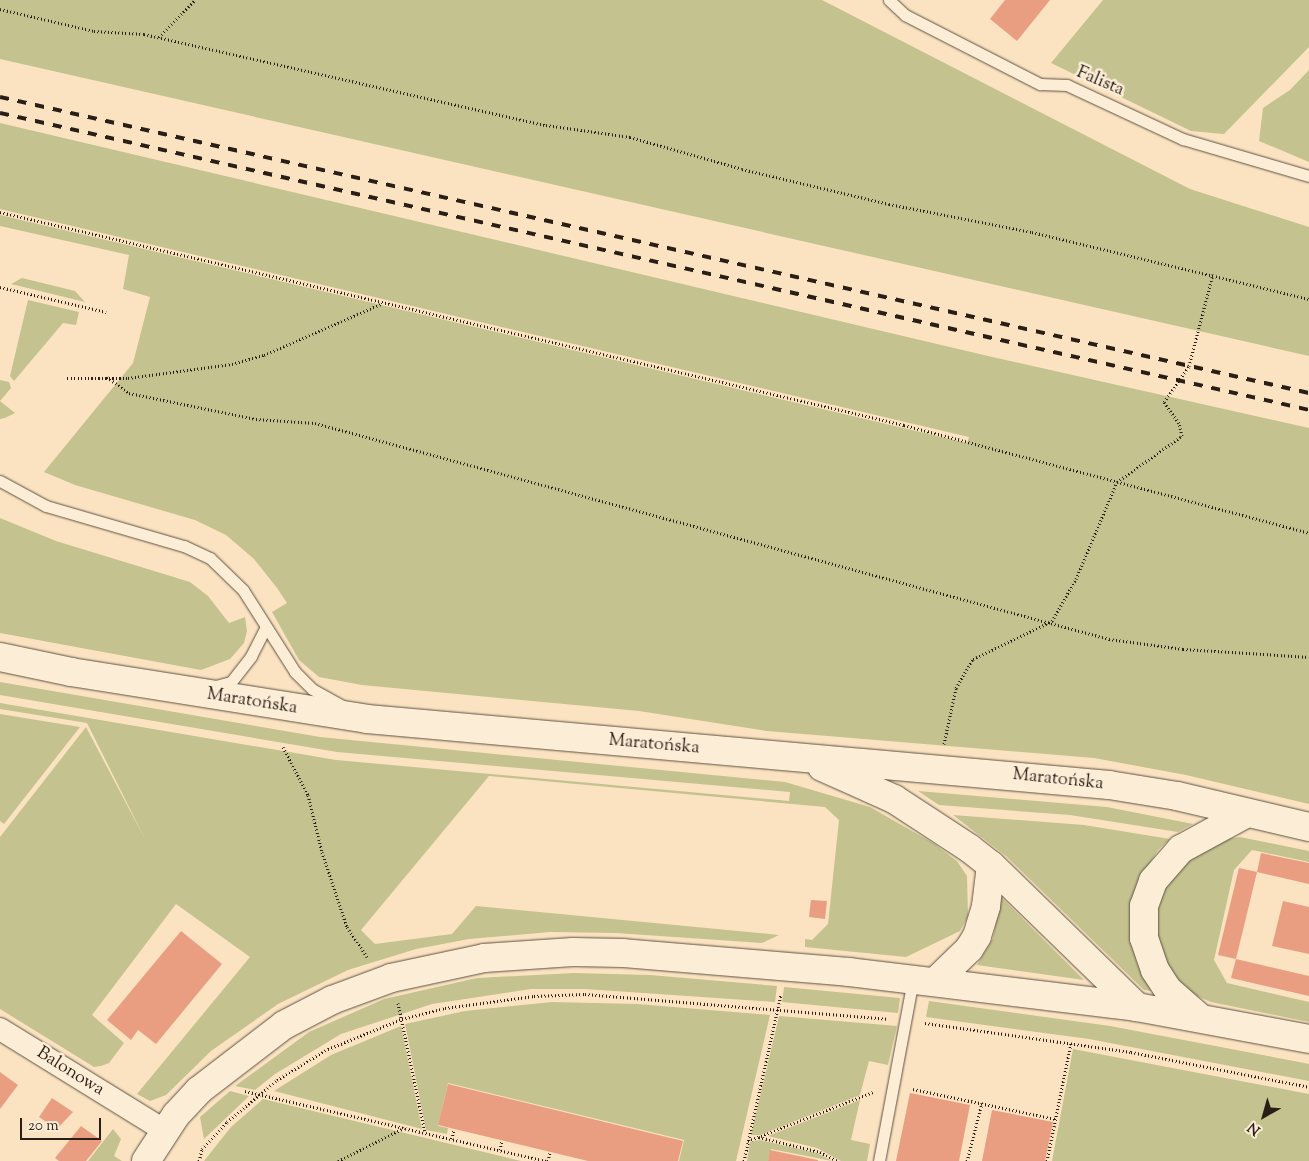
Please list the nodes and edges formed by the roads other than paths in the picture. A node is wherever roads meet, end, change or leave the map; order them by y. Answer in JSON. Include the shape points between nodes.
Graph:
{"nodes":[{"id":1,"x":889,"y":0,"type":"edge"},
{"id":2,"x":1309,"y":176,"type":"edge"},
{"id":3,"x":0,"y":481,"type":"edge"},
{"id":4,"x":265,"y":628,"type":"junction"},
{"id":5,"x":0,"y":657,"type":"edge"},
{"id":6,"x":192,"y":692,"type":"junction"},
{"id":7,"x":367,"y":719,"type":"junction"},
{"id":8,"x":795,"y":757,"type":"junction"},
{"id":9,"x":1247,"y":812,"type":"junction"},
{"id":10,"x":1309,"y":827,"type":"edge"},
{"id":11,"x":990,"y":865,"type":"junction"},
{"id":12,"x":924,"y":980,"type":"junction"},
{"id":13,"x":1137,"y":1007,"type":"junction"},
{"id":14,"x":1199,"y":1017,"type":"junction"},
{"id":15,"x":0,"y":1029,"type":"edge"},
{"id":16,"x":1309,"y":1039,"type":"edge"},
{"id":17,"x":164,"y":1131,"type":"junction"},
{"id":18,"x":146,"y":1161,"type":"edge"},
{"id":19,"x":879,"y":1161,"type":"edge"}],
"edges":[{"from":1,"to":2,"type":"lane","name":"Falista","via":[[905,15],[1040,84],[1067,86],[1183,139]]},
{"from":3,"to":4,"type":"lane","via":[[46,506],[184,546],[210,558],[243,590]]},
{"from":4,"to":6,"type":"lane","via":[[251,656],[231,682]]},
{"from":4,"to":7,"type":"lane","via":[[286,661],[312,689]]},
{"from":5,"to":6,"type":"street","name":"Maratońska"},
{"from":6,"to":7,"type":"street","name":"Maratońska"},
{"from":7,"to":8,"type":"street","name":"Maratońska"},
{"from":8,"to":9,"type":"street","name":"Maratońska","via":[[1117,786]]},
{"from":8,"to":11,"type":"street","via":[[894,799]]},
{"from":9,"to":10,"type":"street","name":"Maratońska"},
{"from":9,"to":14,"type":"street","via":[[1193,841],[1176,854],[1154,881],[1144,906],[1142,924],[1150,959],[1168,990]]},
{"from":11,"to":12,"type":"street","via":[[986,906],[970,949]]},
{"from":11,"to":13,"type":"street"},
{"from":12,"to":13,"type":"street"},
{"from":12,"to":17,"type":"street","via":[[697,958],[573,952],[448,963],[388,979],[332,1000],[272,1032],[206,1083]]},
{"from":12,"to":19,"type":"lane","via":[[906,1020]]},
{"from":13,"to":14,"type":"street"},
{"from":14,"to":16,"type":"street"},
{"from":15,"to":17,"type":"street","name":"Balonowa"},
{"from":17,"to":18,"type":"street"}]}
